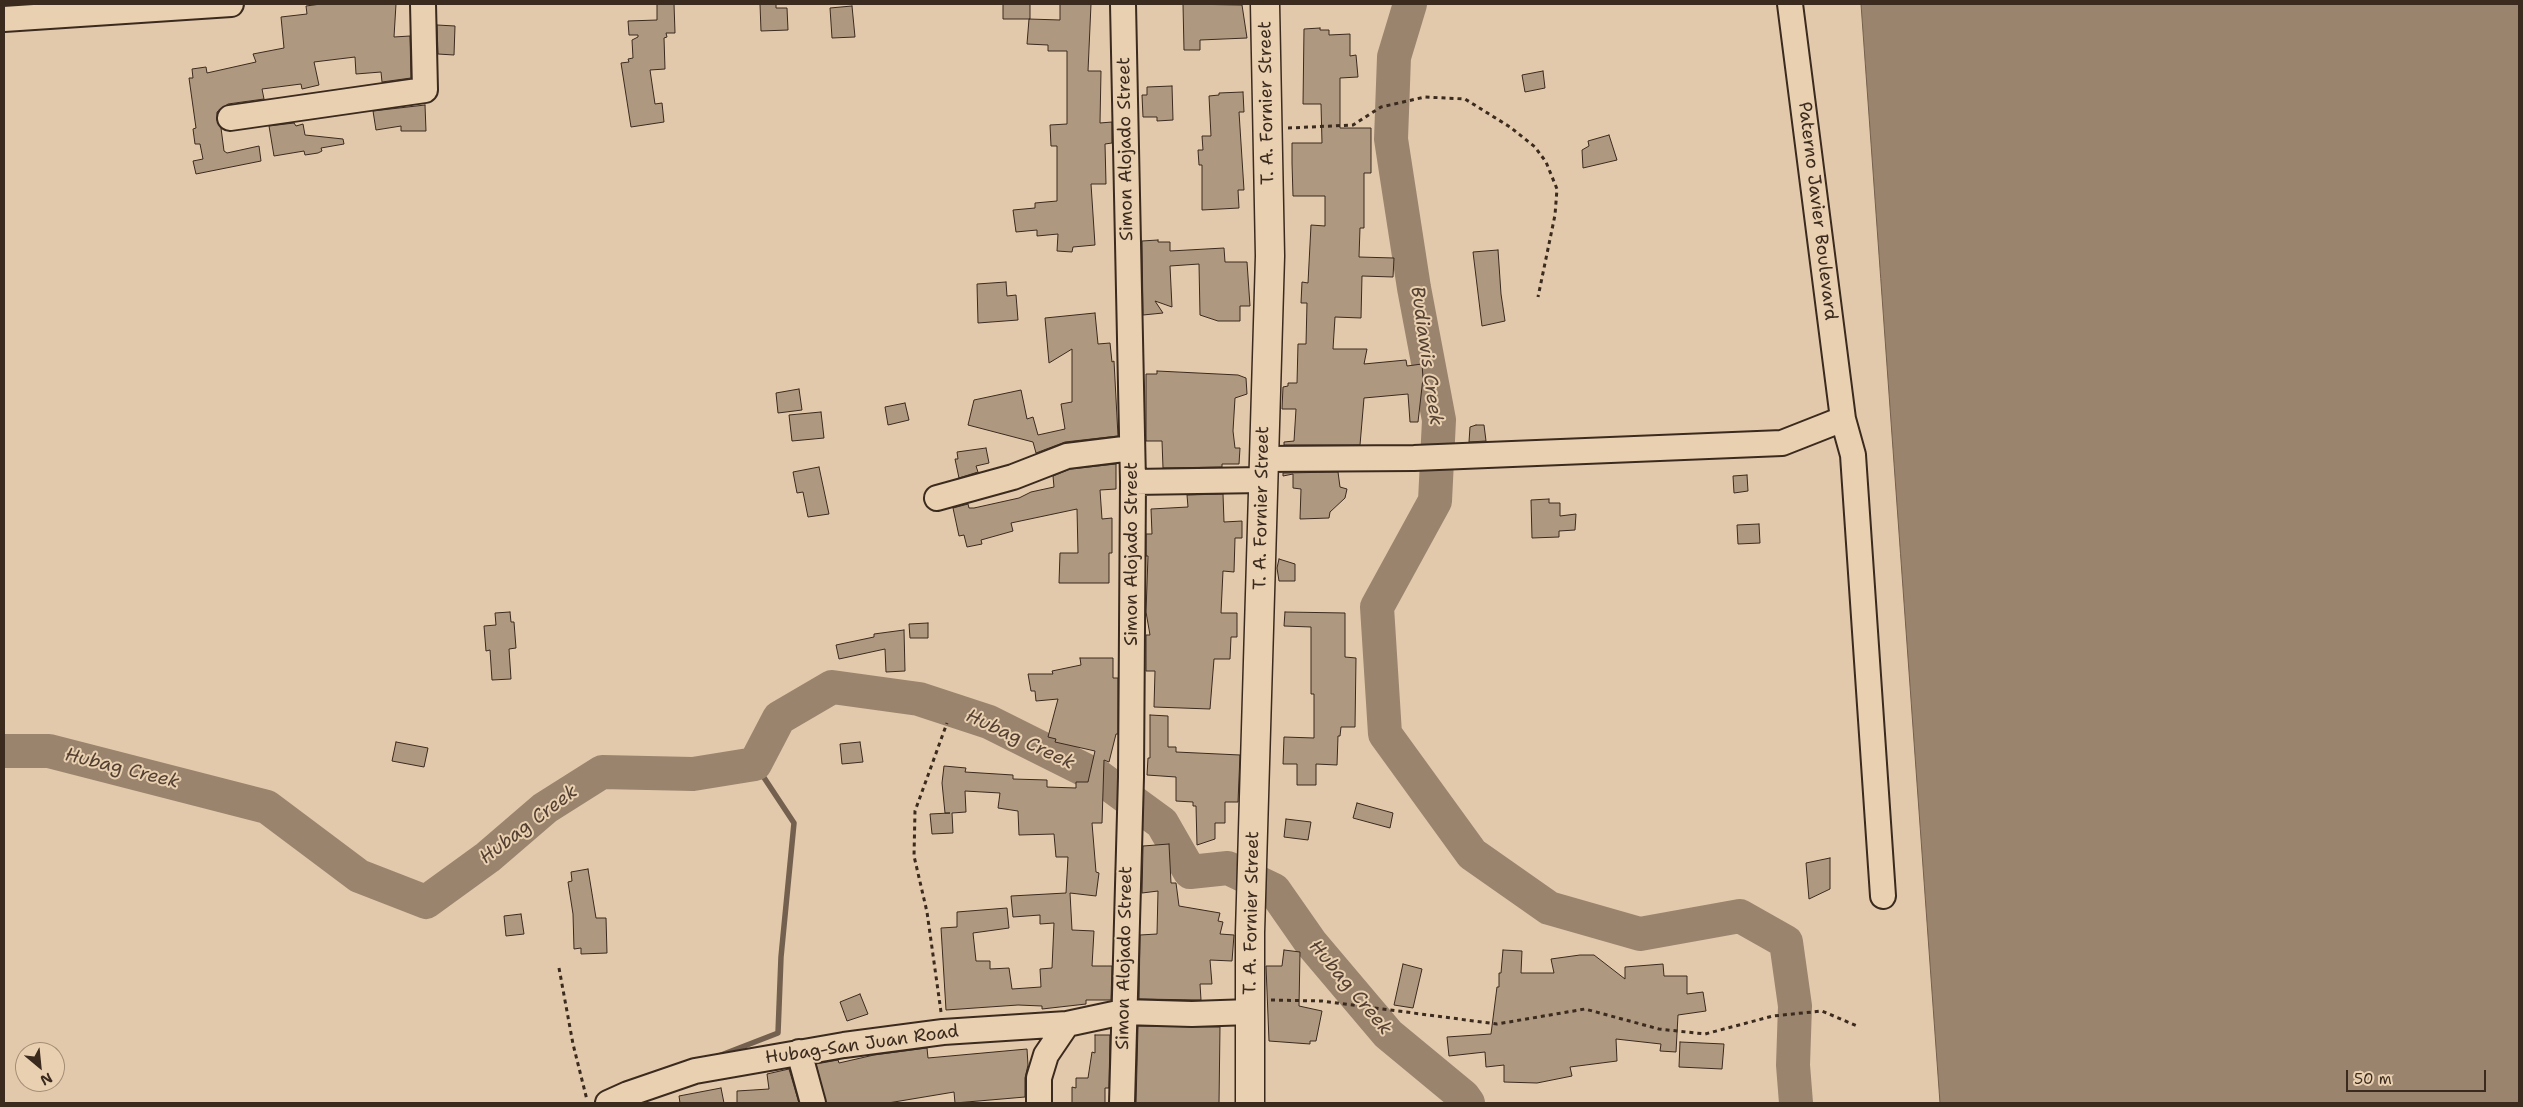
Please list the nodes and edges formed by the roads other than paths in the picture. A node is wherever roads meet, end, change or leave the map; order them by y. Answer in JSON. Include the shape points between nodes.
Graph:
{"nodes":[{"id":1,"x":231,"y":4,"type":"edge"},
{"id":2,"x":423,"y":4,"type":"edge"},
{"id":3,"x":1123,"y":4,"type":"edge"},
{"id":4,"x":1265,"y":4,"type":"edge"},
{"id":5,"x":1790,"y":4,"type":"edge"},
{"id":6,"x":4,"y":18,"type":"edge"},
{"id":7,"x":230,"y":118,"type":"dead end"},
{"id":8,"x":1842,"y":419,"type":"junction"},
{"id":9,"x":1132,"y":448,"type":"junction"},
{"id":10,"x":1263,"y":469,"type":"junction"},
{"id":11,"x":1133,"y":482,"type":"junction"},
{"id":12,"x":937,"y":498,"type":"dead end"},
{"id":13,"x":1883,"y":896,"type":"dead end"},
{"id":14,"x":1250,"y":1005,"type":"junction"},
{"id":15,"x":1123,"y":1012,"type":"junction"},
{"id":16,"x":1066,"y":1024,"type":"junction"},
{"id":17,"x":799,"y":1052,"type":"junction"},
{"id":18,"x":608,"y":1103,"type":"edge"},
{"id":19,"x":813,"y":1103,"type":"edge"},
{"id":20,"x":1039,"y":1103,"type":"edge"},
{"id":21,"x":1122,"y":1103,"type":"edge"},
{"id":22,"x":1250,"y":1103,"type":"edge"}],
"edges":[{"from":1,"to":6,"type":"street"},
{"from":2,"to":7,"type":"street","via":[[425,90]]},
{"from":3,"to":9,"type":"street","name":"Simon Alojado Street"},
{"from":4,"to":10,"type":"main road","name":"T. A. Fornier Street","via":[[1270,256]]},
{"from":5,"to":8,"type":"street","name":"Paterno Javier Boulevard"},
{"from":8,"to":10,"type":"street","via":[[1782,443],[1461,455]]},
{"from":8,"to":13,"type":"street","name":"Paterno Javier Boulevard","via":[[1853,456]]},
{"from":9,"to":11,"type":"street","name":"Simon Alojado Street"},
{"from":9,"to":12,"type":"street","via":[[1067,456],[1013,477]]},
{"from":10,"to":11,"type":"street"},
{"from":10,"to":14,"type":"main road","name":"T. A. Fornier Street"},
{"from":11,"to":15,"type":"street","name":"Simon Alojado Street","via":[[1131,777]]},
{"from":14,"to":15,"type":"street","name":"Hubag-San Juan Road","via":[[1192,1014]]},
{"from":14,"to":22,"type":"main road","name":"T. A. Fornier Street"},
{"from":15,"to":16,"type":"street","name":"Hubag-San Juan Road"},
{"from":15,"to":21,"type":"street","name":"Simon Alojado Street"},
{"from":16,"to":17,"type":"street","name":"Hubag-San Juan Road","via":[[944,1032]]},
{"from":16,"to":20,"type":"street","via":[[1046,1055],[1040,1078]]},
{"from":17,"to":18,"type":"street","name":"Hubag-San Juan Road","via":[[695,1071]]},
{"from":17,"to":19,"type":"street"}]}
